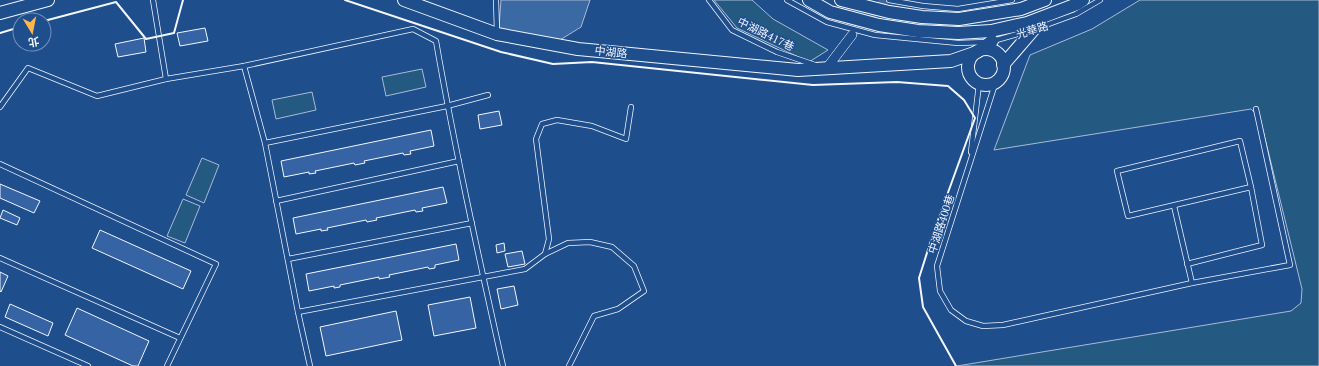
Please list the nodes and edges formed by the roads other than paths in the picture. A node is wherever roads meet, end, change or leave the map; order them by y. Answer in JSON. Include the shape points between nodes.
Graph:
{"nodes":[{"id":1,"x":48,"y":0,"type":"edge"},
{"id":2,"x":153,"y":0,"type":"edge"},
{"id":3,"x":404,"y":0,"type":"edge"},
{"id":4,"x":496,"y":0,"type":"edge"},
{"id":5,"x":709,"y":0,"type":"edge"},
{"id":6,"x":787,"y":0,"type":"edge"},
{"id":7,"x":809,"y":0,"type":"edge"},
{"id":8,"x":841,"y":0,"type":"edge"},
{"id":9,"x":889,"y":0,"type":"edge"},
{"id":10,"x":1012,"y":0,"type":"edge"},
{"id":11,"x":1045,"y":0,"type":"edge"},
{"id":12,"x":1084,"y":0,"type":"edge"},
{"id":13,"x":1100,"y":0,"type":"edge"},
{"id":14,"x":0,"y":13,"type":"edge"},
{"id":15,"x":959,"y":14,"type":"junction"},
{"id":16,"x":1034,"y":29,"type":"junction"},
{"id":17,"x":497,"y":34,"type":"junction"},
{"id":18,"x":852,"y":35,"type":"tunnel mouth"},
{"id":19,"x":958,"y":38,"type":"junction"},
{"id":20,"x":992,"y":41,"type":"junction"},
{"id":21,"x":976,"y":52,"type":"junction"},
{"id":22,"x":951,"y":61,"type":"junction"},
{"id":23,"x":1003,"y":65,"type":"junction"},
{"id":24,"x":244,"y":66,"type":"junction"},
{"id":25,"x":826,"y":69,"type":"junction"},
{"id":26,"x":166,"y":79,"type":"junction"},
{"id":27,"x":975,"y":81,"type":"junction"},
{"id":28,"x":996,"y":81,"type":"junction"},
{"id":29,"x":488,"y":95,"type":"dead end"},
{"id":30,"x":447,"y":106,"type":"junction"},
{"id":31,"x":0,"y":107,"type":"edge"},
{"id":32,"x":631,"y":107,"type":"dead end"},
{"id":33,"x":1256,"y":109,"type":"dead end"},
{"id":34,"x":265,"y":143,"type":"junction"},
{"id":35,"x":459,"y":161,"type":"junction"},
{"id":36,"x":970,"y":163,"type":"junction"},
{"id":37,"x":0,"y":164,"type":"edge"},
{"id":38,"x":1251,"y":187,"type":"junction"},
{"id":39,"x":276,"y":202,"type":"junction"},
{"id":40,"x":1174,"y":206,"type":"junction"},
{"id":41,"x":472,"y":224,"type":"junction"},
{"id":42,"x":545,"y":254,"type":"junction"},
{"id":43,"x":0,"y":258,"type":"edge"},
{"id":44,"x":288,"y":260,"type":"junction"},
{"id":45,"x":1187,"y":264,"type":"junction"},
{"id":46,"x":483,"y":276,"type":"junction"},
{"id":47,"x":1192,"y":283,"type":"junction"},
{"id":48,"x":298,"y":312,"type":"junction"},
{"id":49,"x":0,"y":328,"type":"edge"},
{"id":50,"x":180,"y":338,"type":"junction"},
{"id":51,"x":88,"y":366,"type":"edge"},
{"id":52,"x":167,"y":366,"type":"edge"},
{"id":53,"x":310,"y":366,"type":"edge"},
{"id":54,"x":503,"y":366,"type":"edge"},
{"id":55,"x":569,"y":366,"type":"edge"}],
"edges":[{"from":1,"to":14,"type":"street"},
{"from":2,"to":26,"type":"lane"},
{"from":3,"to":17,"type":"street","name":"中湖路"},
{"from":4,"to":17,"type":"lane"},
{"from":5,"to":25,"type":"lane","name":"中湖路417巷","via":[[732,30],[777,52]]},
{"from":6,"to":19,"type":"lane","via":[[827,22],[875,35]]},
{"from":7,"to":19,"type":"street","via":[[830,12],[879,25]]},
{"from":8,"to":15,"type":"street","via":[[922,18]]},
{"from":9,"to":15,"type":"lane"},
{"from":10,"to":15,"type":"lane"},
{"from":11,"to":15,"type":"street","via":[[1021,9]]},
{"from":12,"to":19,"type":"street","name":"光華路","via":[[1027,23]]},
{"from":13,"to":16,"type":"lane","name":"光華路","via":[[1076,14]]},
{"from":16,"to":20,"type":"lane","name":"光華路"},
{"from":16,"to":23,"type":"street"},
{"from":17,"to":25,"type":"street","name":"中湖路","via":[[578,49],[798,70]]},
{"from":18,"to":25,"type":"street"},
{"from":19,"to":20,"type":"lane","name":"光華路"},
{"from":20,"to":21,"type":"street"},
{"from":21,"to":22,"type":"street","name":"中湖路"},
{"from":21,"to":23,"type":"street","via":[[993,51]]},
{"from":21,"to":27,"type":"street","via":[[968,67]]},
{"from":22,"to":25,"type":"street","name":"中湖路"},
{"from":22,"to":27,"type":"street"},
{"from":23,"to":28,"type":"street","via":[[1001,77]]},
{"from":24,"to":26,"type":"lane"},
{"from":24,"to":30,"type":"lane","via":[[413,29],[436,41]]},
{"from":24,"to":34,"type":"lane"},
{"from":26,"to":31,"type":"lane","via":[[97,96],[28,68]]},
{"from":27,"to":28,"type":"street","via":[[985,85]]},
{"from":27,"to":36,"type":"lane","name":"中湖路400巷"},
{"from":28,"to":36,"type":"lane","name":"中湖路400巷"},
{"from":29,"to":30,"type":"lane"},
{"from":30,"to":34,"type":"lane"},
{"from":30,"to":35,"type":"lane"},
{"from":32,"to":42,"type":"lane","via":[[626,139],[592,126],[571,122],[557,120],[542,124],[536,139],[549,239]]},
{"from":33,"to":47,"type":"lane","name":"中湖路400巷","via":[[1290,266]]},
{"from":34,"to":39,"type":"lane"},
{"from":35,"to":39,"type":"lane"},
{"from":35,"to":41,"type":"lane"},
{"from":36,"to":47,"type":"lane","name":"中湖路400巷","via":[[937,266],[940,291],[951,310],[966,321],[983,326],[1004,325]]},
{"from":37,"to":50,"type":"lane","via":[[216,264]]},
{"from":38,"to":40,"type":"lane"},
{"from":38,"to":40,"type":"lane","via":[[1240,141],[1117,171],[1128,216]]},
{"from":38,"to":45,"type":"lane","via":[[1262,245]]},
{"from":39,"to":44,"type":"lane"},
{"from":40,"to":45,"type":"lane"},
{"from":41,"to":44,"type":"lane"},
{"from":41,"to":46,"type":"lane"},
{"from":42,"to":46,"type":"lane","via":[[525,269]]},
{"from":42,"to":55,"type":"lane","via":[[568,243],[590,242],[612,247],[634,266],[644,291],[618,308],[594,316]]},
{"from":43,"to":50,"type":"lane"},
{"from":44,"to":48,"type":"lane"},
{"from":45,"to":47,"type":"lane"},
{"from":46,"to":48,"type":"lane"},
{"from":46,"to":54,"type":"lane"},
{"from":48,"to":53,"type":"lane"},
{"from":49,"to":51,"type":"lane"},
{"from":50,"to":52,"type":"lane"}]}
